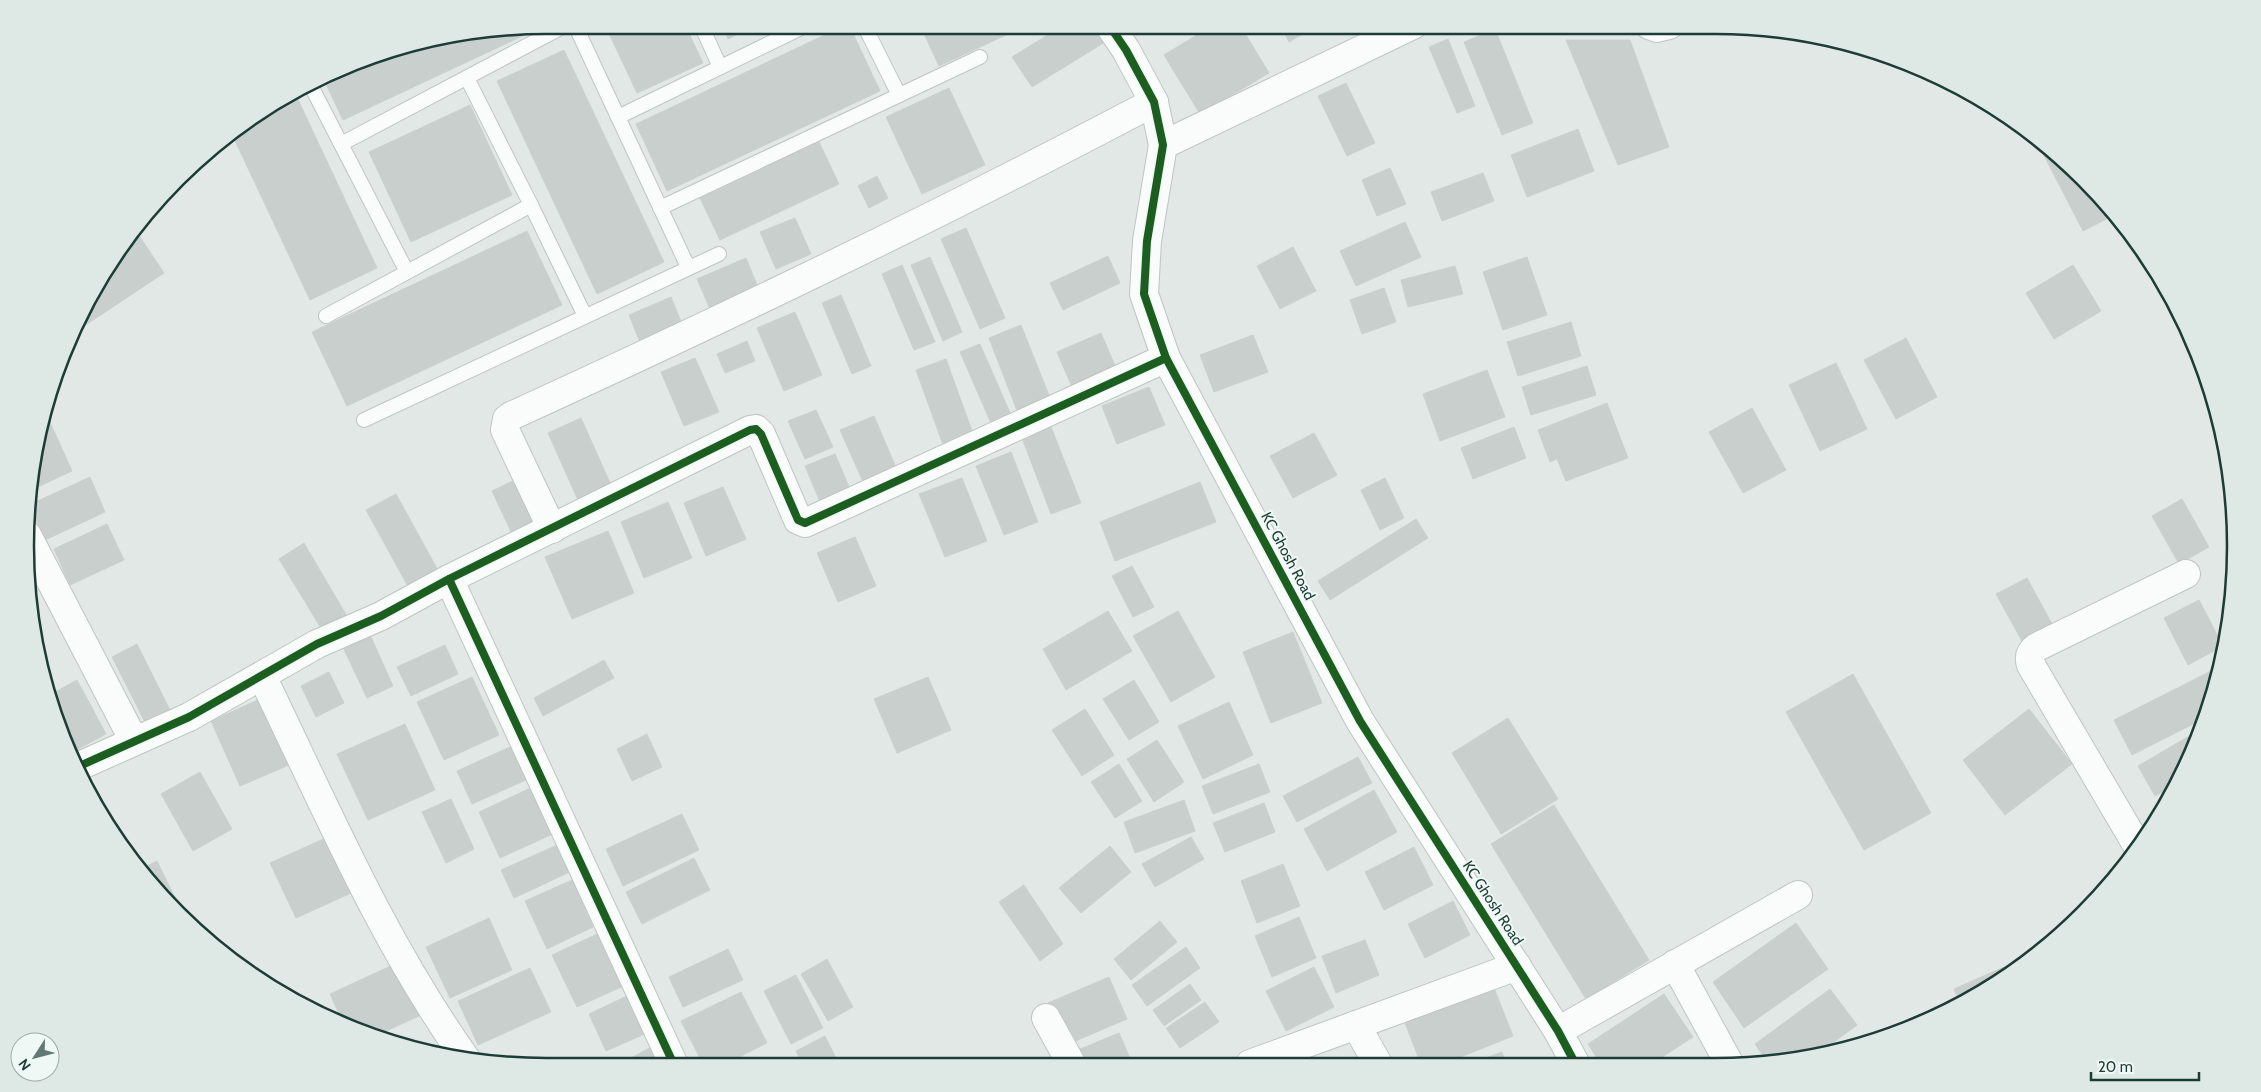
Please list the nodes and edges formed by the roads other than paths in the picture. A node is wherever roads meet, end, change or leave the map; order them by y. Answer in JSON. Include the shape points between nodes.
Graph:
{"nodes":[{"id":1,"x":549,"y":34,"type":"edge"},
{"id":2,"x":579,"y":34,"type":"edge"},
{"id":3,"x":705,"y":34,"type":"edge"},
{"id":4,"x":789,"y":34,"type":"edge"},
{"id":5,"x":868,"y":34,"type":"edge"},
{"id":6,"x":1115,"y":34,"type":"edge"},
{"id":7,"x":1394,"y":34,"type":"edge"},
{"id":8,"x":980,"y":57,"type":"dead end"},
{"id":9,"x":720,"y":67,"type":"junction"},
{"id":10,"x":467,"y":78,"type":"junction"},
{"id":11,"x":313,"y":90,"type":"edge"},
{"id":12,"x":899,"y":95,"type":"junction"},
{"id":13,"x":1154,"y":102,"type":"junction"},
{"id":14,"x":618,"y":117,"type":"junction"},
{"id":15,"x":341,"y":144,"type":"junction"},
{"id":16,"x":1163,"y":145,"type":"junction"},
{"id":17,"x":531,"y":205,"type":"junction"},
{"id":18,"x":660,"y":208,"type":"junction"},
{"id":19,"x":719,"y":254,"type":"dead end"},
{"id":20,"x":688,"y":267,"type":"junction"},
{"id":21,"x":407,"y":272,"type":"junction"},
{"id":22,"x":326,"y":316,"type":"dead end"},
{"id":23,"x":585,"y":316,"type":"junction"},
{"id":24,"x":1166,"y":358,"type":"junction"},
{"id":25,"x":364,"y":420,"type":"dead end"},
{"id":26,"x":552,"y":528,"type":"junction"},
{"id":27,"x":34,"y":549,"type":"edge"},
{"id":28,"x":2186,"y":574,"type":"dead end"},
{"id":29,"x":449,"y":579,"type":"junction"},
{"id":30,"x":262,"y":676,"type":"junction"},
{"id":31,"x":134,"y":741,"type":"junction"},
{"id":32,"x":83,"y":764,"type":"edge"},
{"id":33,"x":2134,"y":840,"type":"edge"},
{"id":34,"x":1798,"y":895,"type":"dead end"},
{"id":35,"x":1675,"y":964,"type":"junction"},
{"id":36,"x":1517,"y":966,"type":"junction"},
{"id":37,"x":1046,"y":1018,"type":"dead end"},
{"id":38,"x":1356,"y":1025,"type":"junction"},
{"id":39,"x":1558,"y":1031,"type":"junction"},
{"id":40,"x":460,"y":1051,"type":"edge"},
{"id":41,"x":671,"y":1058,"type":"edge"},
{"id":42,"x":1068,"y":1058,"type":"edge"},
{"id":43,"x":1266,"y":1058,"type":"edge"},
{"id":44,"x":1375,"y":1058,"type":"edge"},
{"id":45,"x":1572,"y":1058,"type":"edge"},
{"id":46,"x":1726,"y":1058,"type":"edge"}],
"edges":[{"from":1,"to":10,"type":"lane"},
{"from":2,"to":14,"type":"lane"},
{"from":3,"to":9,"type":"lane"},
{"from":4,"to":9,"type":"lane"},
{"from":5,"to":12,"type":"lane"},
{"from":6,"to":13,"type":"street","name":"KC Ghosh Road"},
{"from":7,"to":16,"type":"street"},
{"from":8,"to":12,"type":"lane"},
{"from":9,"to":14,"type":"lane"},
{"from":10,"to":15,"type":"lane"},
{"from":10,"to":17,"type":"lane"},
{"from":11,"to":15,"type":"lane"},
{"from":12,"to":18,"type":"lane"},
{"from":13,"to":16,"type":"street","name":"KC Ghosh Road"},
{"from":13,"to":26,"type":"street","via":[[1005,181],[511,416],[505,430]]},
{"from":14,"to":18,"type":"lane"},
{"from":15,"to":21,"type":"lane"},
{"from":16,"to":24,"type":"street","name":"KC Ghosh Road","via":[[1148,241],[1144,294]]},
{"from":17,"to":21,"type":"lane"},
{"from":17,"to":23,"type":"lane"},
{"from":18,"to":20,"type":"lane"},
{"from":19,"to":20,"type":"lane"},
{"from":20,"to":23,"type":"lane"},
{"from":21,"to":22,"type":"lane"},
{"from":23,"to":25,"type":"lane"},
{"from":24,"to":26,"type":"street","via":[[805,522],[798,520],[756,429]]},
{"from":24,"to":36,"type":"street","name":"KC Ghosh Road","via":[[1360,721]]},
{"from":26,"to":29,"type":"street"},
{"from":27,"to":31,"type":"street"},
{"from":28,"to":33,"type":"street","via":[[2037,647],[2029,657]]},
{"from":29,"to":30,"type":"street","via":[[381,616],[318,644]]},
{"from":29,"to":41,"type":"street"},
{"from":30,"to":31,"type":"street","via":[[188,717]]},
{"from":30,"to":40,"type":"street","via":[[398,953]]},
{"from":31,"to":32,"type":"street"},
{"from":34,"to":35,"type":"street"},
{"from":35,"to":39,"type":"street"},
{"from":35,"to":46,"type":"street"},
{"from":36,"to":38,"type":"street"},
{"from":36,"to":39,"type":"street","name":"KC Ghosh Road"},
{"from":37,"to":42,"type":"street"},
{"from":38,"to":43,"type":"street"},
{"from":38,"to":44,"type":"street"},
{"from":39,"to":45,"type":"street","name":"KC Ghosh Road"}]}
